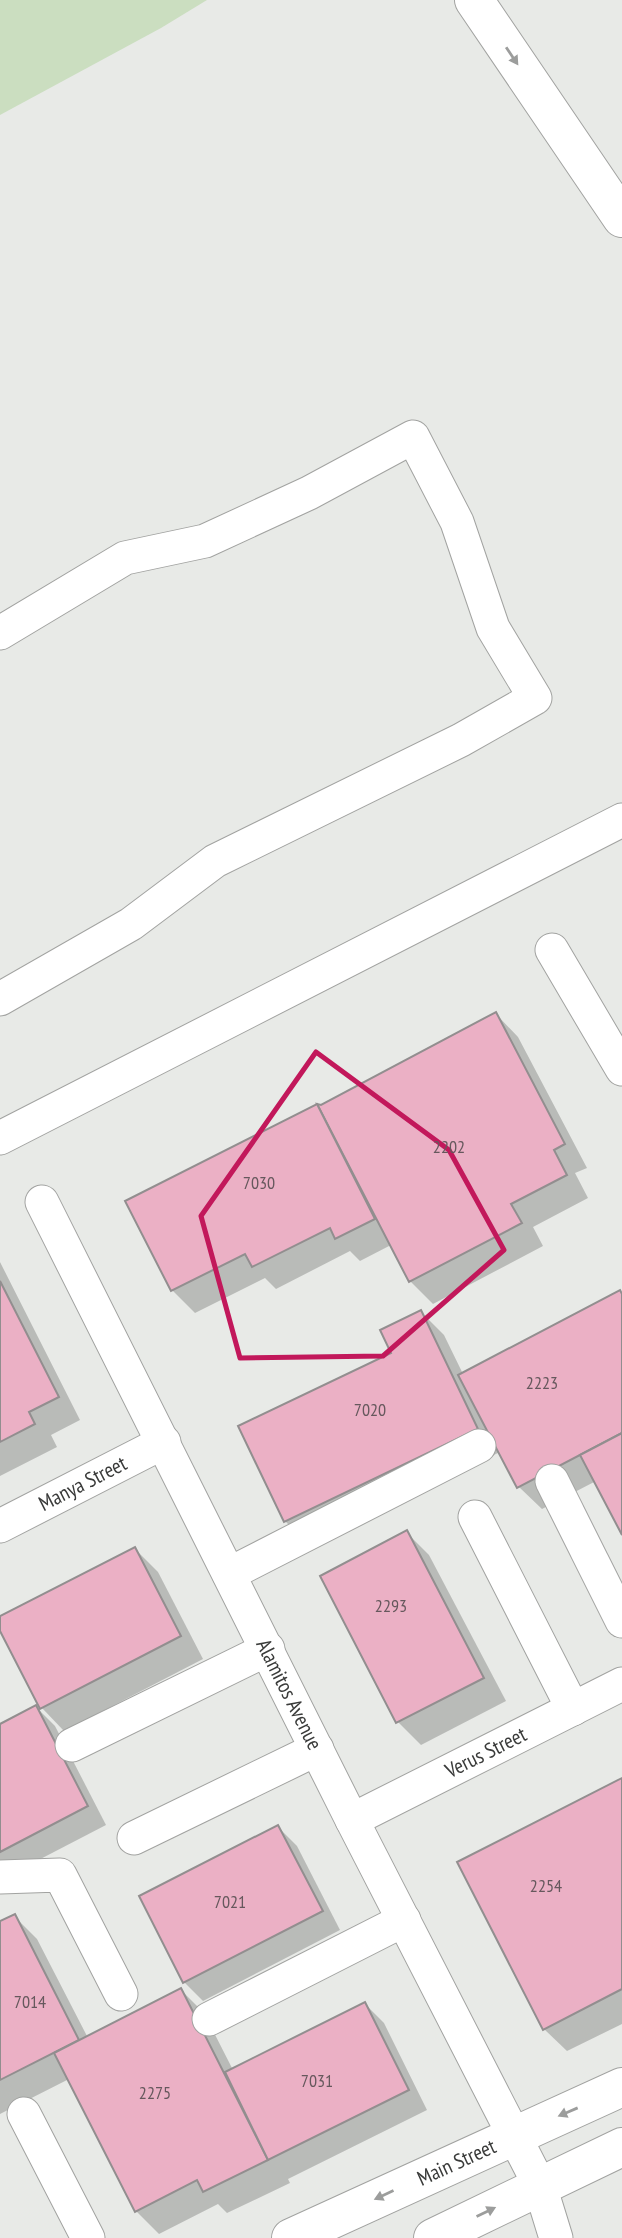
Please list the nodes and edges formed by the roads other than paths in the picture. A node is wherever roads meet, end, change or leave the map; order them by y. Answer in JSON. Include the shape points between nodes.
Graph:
{"nodes":[{"id":1,"x":474,"y":0,"type":"edge"},
{"id":2,"x":622,"y":218,"type":"edge"},
{"id":3,"x":0,"y":633,"type":"edge"},
{"id":4,"x":622,"y":820,"type":"edge"},
{"id":5,"x":552,"y":950,"type":"dead end"},
{"id":6,"x":0,"y":999,"type":"edge"},
{"id":7,"x":622,"y":1069,"type":"edge"},
{"id":8,"x":2,"y":1131,"type":"edge"},
{"id":9,"x":42,"y":1202,"type":"dead end"},
{"id":10,"x":164,"y":1441,"type":"junction"},
{"id":11,"x":479,"y":1446,"type":"dead end"},
{"id":12,"x":552,"y":1481,"type":"dead end"},
{"id":13,"x":475,"y":1517,"type":"dead end"},
{"id":14,"x":0,"y":1526,"type":"edge"},
{"id":15,"x":229,"y":1574,"type":"junction"},
{"id":16,"x":622,"y":1621,"type":"edge"},
{"id":17,"x":268,"y":1649,"type":"junction"},
{"id":18,"x":622,"y":1684,"type":"edge"},
{"id":19,"x":573,"y":1709,"type":"junction"},
{"id":20,"x":72,"y":1745,"type":"dead end"},
{"id":21,"x":317,"y":1749,"type":"junction"},
{"id":22,"x":352,"y":1820,"type":"junction"},
{"id":23,"x":134,"y":1838,"type":"dead end"},
{"id":24,"x":0,"y":1877,"type":"edge"},
{"id":25,"x":404,"y":1920,"type":"junction"},
{"id":26,"x":121,"y":1994,"type":"dead end"},
{"id":27,"x":209,"y":2019,"type":"dead end"},
{"id":28,"x":622,"y":2087,"type":"edge"},
{"id":29,"x":24,"y":2114,"type":"dead end"},
{"id":30,"x":513,"y":2135,"type":"junction"},
{"id":31,"x":622,"y":2147,"type":"edge"},
{"id":32,"x":540,"y":2186,"type":"junction"},
{"id":33,"x":88,"y":2238,"type":"edge"},
{"id":34,"x":291,"y":2238,"type":"edge"},
{"id":35,"x":433,"y":2238,"type":"edge"},
{"id":36,"x":556,"y":2238,"type":"edge"}],
"edges":[{"from":1,"to":2,"type":"main road","one_way":true},
{"from":3,"to":6,"type":"street","via":[[125,558],[205,541],[309,493],[413,437],[457,522],[493,628],[535,698],[461,740],[215,861],[131,924]]},
{"from":4,"to":8,"type":"street"},
{"from":5,"to":7,"type":"street"},
{"from":9,"to":10,"type":"street","name":"Alamitos Avenue"},
{"from":10,"to":14,"type":"street","name":"Manya Street"},
{"from":10,"to":15,"type":"street","name":"Alamitos Avenue"},
{"from":11,"to":15,"type":"street"},
{"from":12,"to":16,"type":"street"},
{"from":13,"to":19,"type":"street"},
{"from":15,"to":17,"type":"street","name":"Alamitos Avenue"},
{"from":17,"to":20,"type":"street"},
{"from":17,"to":21,"type":"street","name":"Alamitos Avenue"},
{"from":18,"to":19,"type":"street","name":"Verus Street"},
{"from":19,"to":22,"type":"street","name":"Verus Street"},
{"from":21,"to":22,"type":"street","name":"Alamitos Avenue"},
{"from":21,"to":23,"type":"street"},
{"from":22,"to":25,"type":"street","name":"Alamitos Avenue"},
{"from":24,"to":26,"type":"street","via":[[60,1875]]},
{"from":25,"to":27,"type":"street"},
{"from":25,"to":30,"type":"street","name":"Alamitos Avenue"},
{"from":28,"to":30,"type":"main road","name":"Main Street","one_way":true},
{"from":29,"to":33,"type":"street"},
{"from":30,"to":32,"type":"street","name":"Alamitos Avenue"},
{"from":30,"to":34,"type":"main road","name":"Main Street","one_way":true},
{"from":31,"to":32,"type":"main road"},
{"from":35,"to":32,"type":"main road","one_way":true},
{"from":32,"to":36,"type":"street","name":"Alamitos Avenue"}]}
